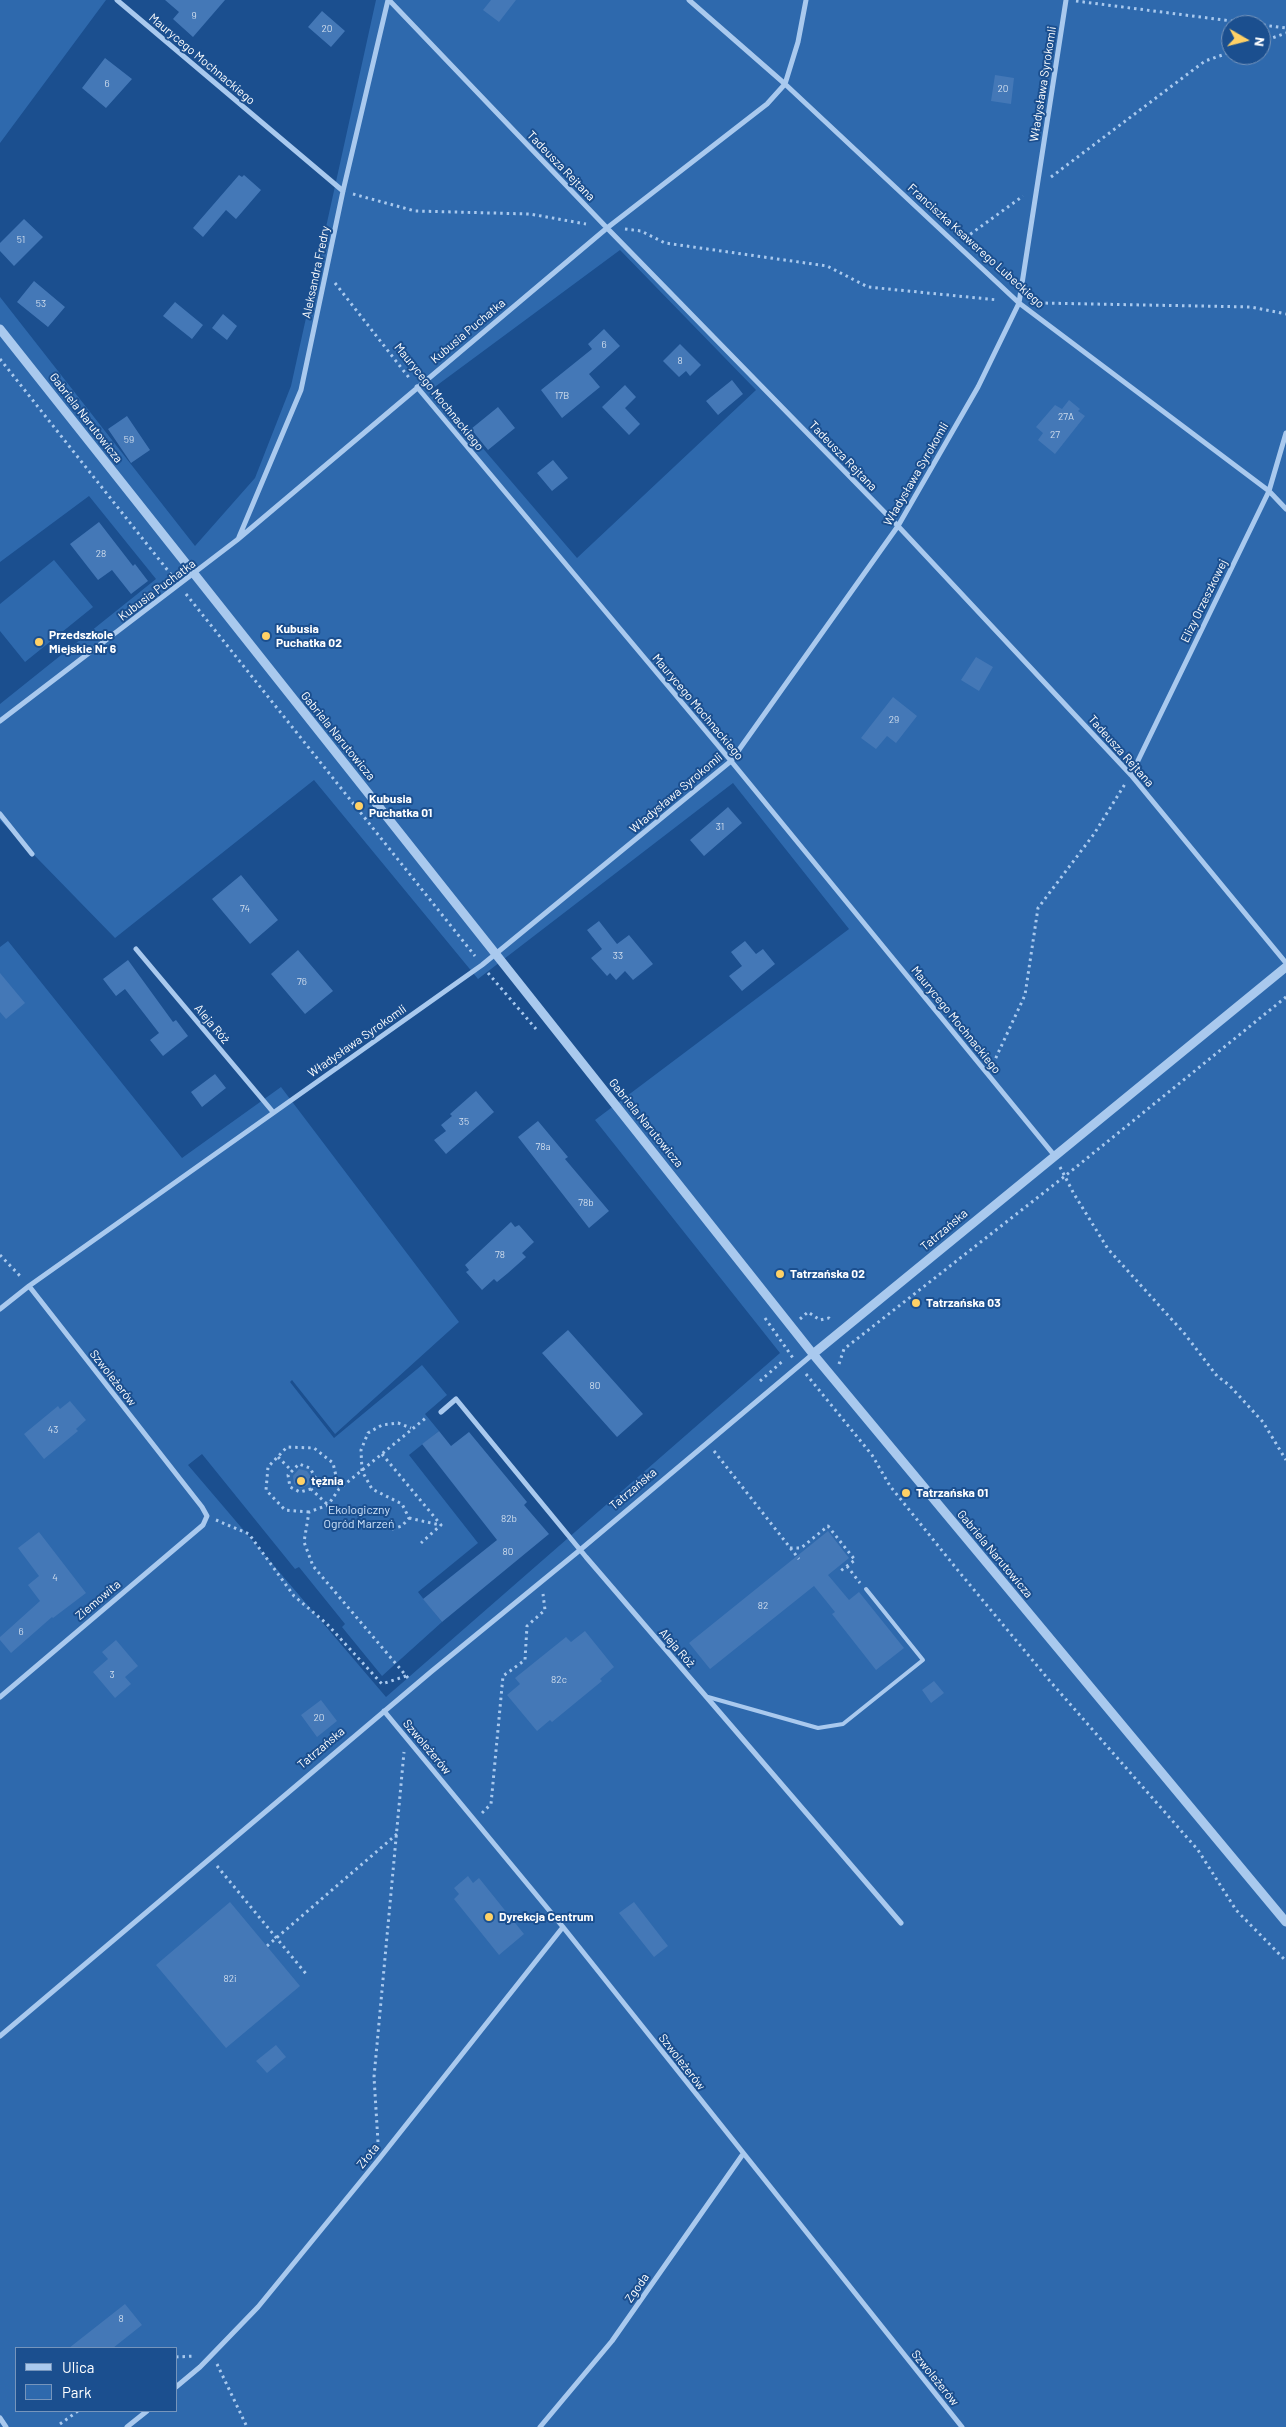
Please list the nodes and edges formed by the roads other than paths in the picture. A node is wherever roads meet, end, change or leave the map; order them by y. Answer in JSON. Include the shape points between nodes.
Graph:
{"nodes":[{"id":1,"x":117,"y":0,"type":"edge"},
{"id":2,"x":389,"y":0,"type":"edge"},
{"id":3,"x":689,"y":0,"type":"edge"},
{"id":4,"x":806,"y":0,"type":"edge"},
{"id":5,"x":1066,"y":0,"type":"edge"},
{"id":6,"x":785,"y":84,"type":"junction"},
{"id":7,"x":343,"y":191,"type":"junction"},
{"id":8,"x":607,"y":228,"type":"junction"},
{"id":9,"x":1019,"y":302,"type":"junction"},
{"id":10,"x":0,"y":329,"type":"edge"},
{"id":11,"x":417,"y":387,"type":"junction"},
{"id":12,"x":1286,"y":433,"type":"edge"},
{"id":13,"x":1269,"y":491,"type":"junction"},
{"id":14,"x":1286,"y":509,"type":"edge"},
{"id":15,"x":898,"y":526,"type":"junction"},
{"id":16,"x":237,"y":540,"type":"junction"},
{"id":17,"x":194,"y":575,"type":"junction"},
{"id":18,"x":0,"y":721,"type":"edge"},
{"id":19,"x":731,"y":761,"type":"junction"},
{"id":20,"x":1131,"y":775,"type":"junction"},
{"id":21,"x":0,"y":814,"type":"edge"},
{"id":22,"x":32,"y":854,"type":"dead end"},
{"id":23,"x":136,"y":949,"type":"dead end"},
{"id":24,"x":495,"y":954,"type":"junction"},
{"id":25,"x":1286,"y":965,"type":"edge"},
{"id":26,"x":273,"y":1112,"type":"junction"},
{"id":27,"x":1054,"y":1155,"type":"junction"},
{"id":28,"x":29,"y":1286,"type":"junction"},
{"id":29,"x":0,"y":1309,"type":"edge"},
{"id":30,"x":813,"y":1354,"type":"junction"},
{"id":31,"x":441,"y":1412,"type":"dead end"},
{"id":32,"x":206,"y":1516,"type":"joint"},
{"id":33,"x":580,"y":1550,"type":"junction"},
{"id":34,"x":866,"y":1589,"type":"road end"},
{"id":35,"x":0,"y":1697,"type":"edge"},
{"id":36,"x":706,"y":1697,"type":"junction"},
{"id":37,"x":384,"y":1711,"type":"junction"},
{"id":38,"x":1286,"y":1922,"type":"edge"},
{"id":39,"x":900,"y":1923,"type":"dead end"},
{"id":40,"x":563,"y":1927,"type":"junction"},
{"id":41,"x":0,"y":2036,"type":"edge"},
{"id":42,"x":743,"y":2154,"type":"junction"},
{"id":43,"x":178,"y":2385,"type":"edge"},
{"id":44,"x":146,"y":2412,"type":"edge"},
{"id":45,"x":0,"y":2418,"type":"edge"},
{"id":46,"x":6,"y":2427,"type":"edge"},
{"id":47,"x":127,"y":2427,"type":"edge"},
{"id":48,"x":540,"y":2427,"type":"edge"},
{"id":49,"x":962,"y":2427,"type":"edge"}],
"edges":[{"from":1,"to":7,"type":"street","name":"Maurycego Mochnackiego"},
{"from":2,"to":7,"type":"street","name":"Aleksandra Fredry"},
{"from":2,"to":8,"type":"street","name":"Tadeusza Rejtana"},
{"from":3,"to":6,"type":"street","name":"Franciszka Ksawerego Lubeckiego"},
{"from":4,"to":6,"type":"street","name":"Kubusia Puchatka"},
{"from":5,"to":9,"type":"street","name":"Władysława Syrokomli"},
{"from":6,"to":8,"type":"street","name":"Kubusia Puchatka","via":[[767,104]]},
{"from":6,"to":9,"type":"street","name":"Franciszka Ksawerego Lubeckiego"},
{"from":7,"to":16,"type":"street","name":"Aleksandra Fredry","via":[[301,390]]},
{"from":8,"to":11,"type":"street","name":"Kubusia Puchatka"},
{"from":8,"to":15,"type":"street","name":"Tadeusza Rejtana"},
{"from":9,"to":13,"type":"street","name":"Franciszka Ksawerego Lubeckiego"},
{"from":9,"to":15,"type":"street","name":"Władysława Syrokomli","via":[[978,387]]},
{"from":10,"to":17,"type":"street","name":"Gabriela Narutowicza"},
{"from":11,"to":16,"type":"street","name":"Kubusia Puchatka"},
{"from":11,"to":19,"type":"street","name":"Maurycego Mochnackiego"},
{"from":12,"to":13,"type":"street","name":"Elizy Orzeszkowej"},
{"from":13,"to":14,"type":"street","name":"Franciszka Ksawerego Lubeckiego"},
{"from":13,"to":20,"type":"street","name":"Elizy Orzeszkowej"},
{"from":15,"to":19,"type":"street","name":"Władysława Syrokomli"},
{"from":15,"to":20,"type":"street","name":"Tadeusza Rejtana"},
{"from":16,"to":17,"type":"street","name":"Kubusia Puchatka"},
{"from":17,"to":18,"type":"street","name":"Kubusia Puchatka"},
{"from":17,"to":24,"type":"street","name":"Gabriela Narutowicza"},
{"from":19,"to":24,"type":"street","name":"Władysława Syrokomli"},
{"from":19,"to":27,"type":"street","name":"Maurycego Mochnackiego"},
{"from":20,"to":25,"type":"street","name":"Tadeusza Rejtana"},
{"from":21,"to":22,"type":"street"},
{"from":23,"to":26,"type":"street","name":"Aleja Róż"},
{"from":24,"to":26,"type":"street","name":"Władysława Syrokomli"},
{"from":24,"to":30,"type":"street","name":"Gabriela Narutowicza"},
{"from":25,"to":27,"type":"street","name":"Tatrzańska"},
{"from":26,"to":28,"type":"street","name":"Władysława Syrokomli"},
{"from":27,"to":30,"type":"street","name":"Tatrzańska"},
{"from":28,"to":29,"type":"street","name":"Władysława Syrokomli"},
{"from":28,"to":32,"type":"street","name":"Szwoleżerów"},
{"from":30,"to":33,"type":"street","name":"Tatrzańska"},
{"from":30,"to":38,"type":"street","name":"Gabriela Narutowicza"},
{"from":31,"to":33,"type":"street","name":"Aleja Róż","via":[[456,1398]]},
{"from":32,"to":35,"type":"street","name":"Ziemowita","via":[[203,1524]]},
{"from":33,"to":36,"type":"street","name":"Aleja Róż"},
{"from":33,"to":37,"type":"street","name":"Tatrzańska"},
{"from":34,"to":36,"type":"lane","via":[[923,1660],[843,1724],[818,1728]]},
{"from":36,"to":39,"type":"street","name":"Aleja Róż"},
{"from":37,"to":40,"type":"street","name":"Szwoleżerów"},
{"from":37,"to":41,"type":"street","name":"Tatrzańska"},
{"from":40,"to":42,"type":"street","name":"Szwoleżerów"},
{"from":40,"to":43,"type":"street","name":"Złota","via":[[258,2307]]},
{"from":42,"to":48,"type":"street","name":"Zgoda","via":[[612,2341]]},
{"from":42,"to":49,"type":"street","name":"Szwoleżerów"},
{"from":44,"to":47,"type":"street"},
{"from":45,"to":46,"type":"street"}]}
